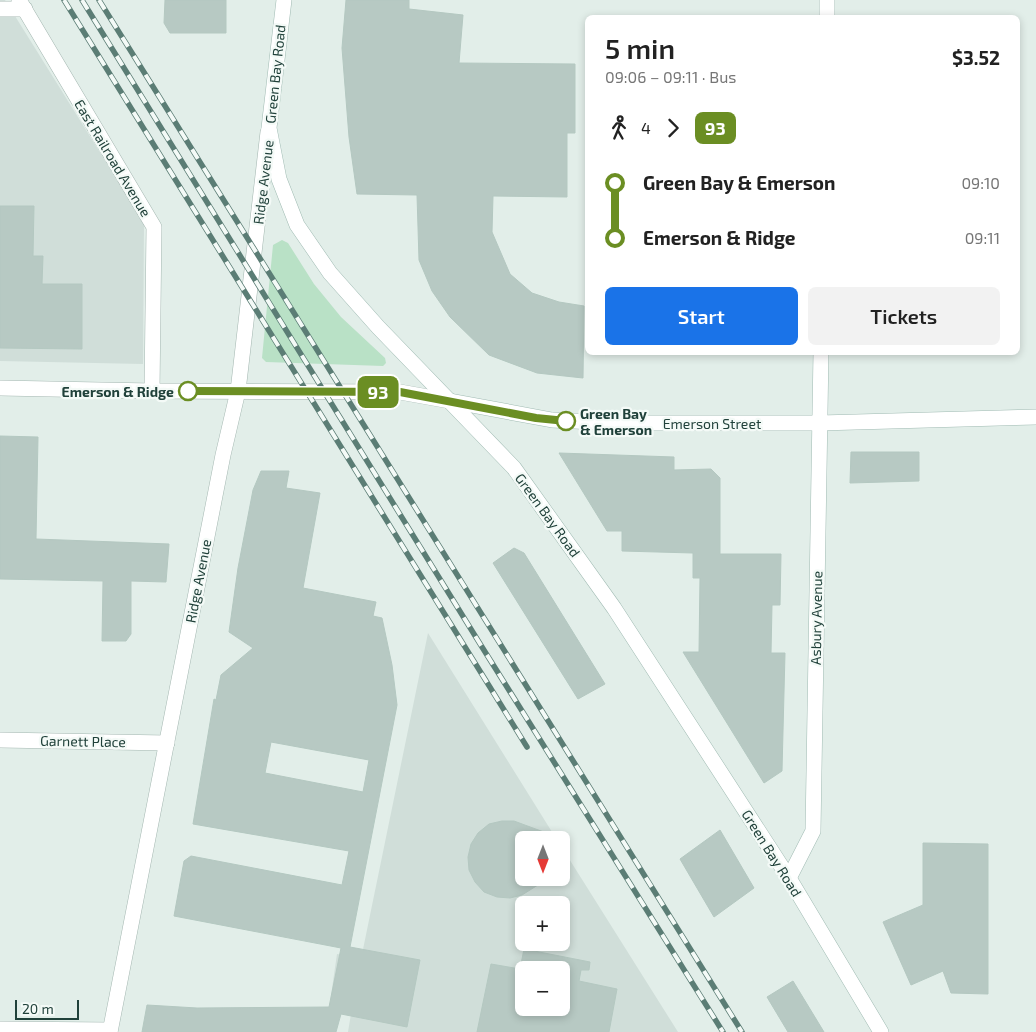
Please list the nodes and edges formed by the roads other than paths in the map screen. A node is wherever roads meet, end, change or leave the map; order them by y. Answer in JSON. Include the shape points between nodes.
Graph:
{"nodes":[{"id":1,"x":284,"y":0,"type":"edge"},
{"id":2,"x":827,"y":0,"type":"edge"},
{"id":3,"x":22,"y":5,"type":"edge"},
{"id":4,"x":0,"y":9,"type":"edge"},
{"id":5,"x":826,"y":15,"type":"edge"},
{"id":6,"x":269,"y":128,"type":"junction"},
{"id":7,"x":820,"y":355,"type":"edge"},
{"id":8,"x":0,"y":388,"type":"edge"},
{"id":9,"x":152,"y":391,"type":"junction"},
{"id":10,"x":238,"y":391,"type":"junction"},
{"id":11,"x":450,"y":401,"type":"junction"},
{"id":12,"x":1036,"y":417,"type":"edge"},
{"id":13,"x":820,"y":423,"type":"junction"},
{"id":14,"x":0,"y":740,"type":"edge"},
{"id":15,"x":166,"y":743,"type":"junction"},
{"id":16,"x":789,"y":878,"type":"junction"},
{"id":17,"x":0,"y":1029,"type":"edge"},
{"id":18,"x":110,"y":1031,"type":"edge"},
{"id":19,"x":881,"y":1032,"type":"edge"}],
"edges":[{"from":1,"to":6,"type":"main road","name":"Green Bay Road"},
{"from":2,"to":5,"type":"main road"},
{"from":3,"to":4,"type":"main road"},
{"from":3,"to":9,"type":"main road","name":"East Railroad Avenue","via":[[154,227]]},
{"from":6,"to":10,"type":"main road","name":"Ridge Avenue"},
{"from":6,"to":11,"type":"main road","name":"Green Bay Road","via":[[278,179],[297,225],[330,273]]},
{"from":7,"to":13,"type":"main road","name":"Asbury Avenue"},
{"from":8,"to":9,"type":"main road","name":"Emerson Street"},
{"from":9,"to":10,"type":"main road","name":"Emerson Street"},
{"from":10,"to":11,"type":"main road","name":"Emerson Street","via":[[400,392]]},
{"from":10,"to":15,"type":"main road","name":"Ridge Avenue","via":[[222,455]]},
{"from":11,"to":13,"type":"main road","name":"Emerson Street","via":[[560,421]]},
{"from":11,"to":16,"type":"main road","name":"Green Bay Road","via":[[514,468],[589,574]]},
{"from":12,"to":13,"type":"main road","name":"Emerson Street"},
{"from":13,"to":16,"type":"main road","name":"Asbury Avenue","via":[[813,831]]},
{"from":14,"to":15,"type":"main road","name":"Garnett Place"},
{"from":15,"to":18,"type":"main road","name":"Ridge Avenue"},
{"from":16,"to":19,"type":"main road","name":"Green Bay Road"},
{"from":17,"to":18,"type":"main road"}]}
